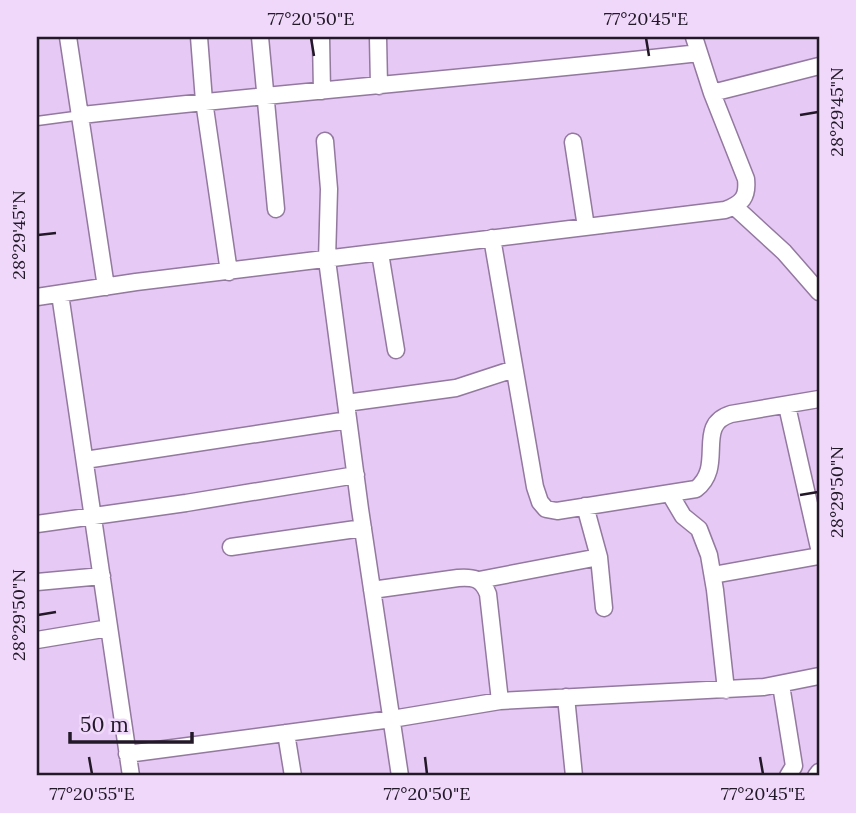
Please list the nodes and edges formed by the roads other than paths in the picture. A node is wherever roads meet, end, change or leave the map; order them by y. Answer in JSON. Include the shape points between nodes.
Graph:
{"nodes":[{"id":1,"x":68,"y":37,"type":"edge"},
{"id":2,"x":199,"y":37,"type":"edge"},
{"id":3,"x":260,"y":37,"type":"edge"},
{"id":4,"x":321,"y":37,"type":"edge"},
{"id":5,"x":378,"y":37,"type":"edge"},
{"id":6,"x":697,"y":45,"type":"edge"},
{"id":7,"x":819,"y":66,"type":"edge"},
{"id":8,"x":379,"y":86,"type":"junction"},
{"id":9,"x":322,"y":91,"type":"junction"},
{"id":10,"x":712,"y":93,"type":"junction"},
{"id":11,"x":266,"y":96,"type":"junction"},
{"id":12,"x":205,"y":101,"type":"junction"},
{"id":13,"x":82,"y":115,"type":"junction"},
{"id":14,"x":37,"y":121,"type":"edge"},
{"id":15,"x":325,"y":141,"type":"dead end"},
{"id":16,"x":573,"y":142,"type":"dead end"},
{"id":17,"x":735,"y":206,"type":"junction"},
{"id":18,"x":276,"y":209,"type":"dead end"},
{"id":19,"x":586,"y":227,"type":"junction"},
{"id":20,"x":492,"y":238,"type":"junction"},
{"id":21,"x":380,"y":253,"type":"junction"},
{"id":22,"x":327,"y":260,"type":"junction"},
{"id":23,"x":229,"y":272,"type":"junction"},
{"id":24,"x":106,"y":287,"type":"junction"},
{"id":25,"x":819,"y":292,"type":"edge"},
{"id":26,"x":60,"y":293,"type":"junction"},
{"id":27,"x":37,"y":297,"type":"edge"},
{"id":28,"x":396,"y":350,"type":"dead end"},
{"id":29,"x":514,"y":369,"type":"junction"},
{"id":30,"x":819,"y":399,"type":"edge"},
{"id":31,"x":346,"y":403,"type":"junction"},
{"id":32,"x":787,"y":405,"type":"junction"},
{"id":33,"x":348,"y":420,"type":"junction"},
{"id":34,"x":85,"y":460,"type":"junction"},
{"id":35,"x":356,"y":475,"type":"junction"},
{"id":36,"x":670,"y":494,"type":"junction"},
{"id":37,"x":585,"y":506,"type":"junction"},
{"id":38,"x":93,"y":515,"type":"junction"},
{"id":39,"x":37,"y":524,"type":"edge"},
{"id":40,"x":363,"y":528,"type":"junction"},
{"id":41,"x":231,"y":547,"type":"dead end"},
{"id":42,"x":819,"y":548,"type":"edge"},
{"id":43,"x":819,"y":555,"type":"edge"},
{"id":44,"x":599,"y":557,"type":"junction"},
{"id":45,"x":713,"y":575,"type":"junction"},
{"id":46,"x":102,"y":576,"type":"junction"},
{"id":47,"x":479,"y":580,"type":"junction"},
{"id":48,"x":37,"y":582,"type":"edge"},
{"id":49,"x":372,"y":590,"type":"junction"},
{"id":50,"x":604,"y":608,"type":"dead end"},
{"id":51,"x":109,"y":628,"type":"junction"},
{"id":52,"x":37,"y":640,"type":"edge"},
{"id":53,"x":819,"y":676,"type":"edge"},
{"id":54,"x":781,"y":685,"type":"junction"},
{"id":55,"x":726,"y":690,"type":"junction"},
{"id":56,"x":566,"y":697,"type":"junction"},
{"id":57,"x":500,"y":701,"type":"junction"},
{"id":58,"x":392,"y":719,"type":"junction"},
{"id":59,"x":286,"y":733,"type":"junction"},
{"id":60,"x":127,"y":754,"type":"junction"},
{"id":61,"x":131,"y":776,"type":"edge"},
{"id":62,"x":293,"y":776,"type":"edge"},
{"id":63,"x":400,"y":776,"type":"edge"},
{"id":64,"x":574,"y":776,"type":"edge"},
{"id":65,"x":788,"y":776,"type":"edge"}],
"edges":[{"from":1,"to":13,"type":"street"},
{"from":2,"to":12,"type":"street"},
{"from":3,"to":11,"type":"street"},
{"from":4,"to":9,"type":"street"},
{"from":5,"to":8,"type":"street"},
{"from":6,"to":8,"type":"street","via":[[527,72]]},
{"from":6,"to":10,"type":"street"},
{"from":7,"to":10,"type":"street"},
{"from":8,"to":9,"type":"street"},
{"from":9,"to":11,"type":"street"},
{"from":10,"to":17,"type":"street","via":[[746,179],[744,199]]},
{"from":11,"to":12,"type":"street"},
{"from":11,"to":18,"type":"street"},
{"from":12,"to":13,"type":"street"},
{"from":12,"to":23,"type":"street"},
{"from":13,"to":14,"type":"lane"},
{"from":13,"to":24,"type":"street"},
{"from":15,"to":22,"type":"street"},
{"from":16,"to":19,"type":"street"},
{"from":17,"to":19,"type":"street"},
{"from":17,"to":25,"type":"street"},
{"from":19,"to":20,"type":"street"},
{"from":20,"to":21,"type":"street"},
{"from":20,"to":29,"type":"street"},
{"from":21,"to":22,"type":"street"},
{"from":21,"to":28,"type":"street"},
{"from":22,"to":23,"type":"street"},
{"from":22,"to":31,"type":"street"},
{"from":23,"to":24,"type":"street"},
{"from":24,"to":26,"type":"street"},
{"from":26,"to":27,"type":"street"},
{"from":26,"to":34,"type":"street"},
{"from":29,"to":31,"type":"street","via":[[456,388]]},
{"from":29,"to":37,"type":"street","via":[[540,502],[557,511]]},
{"from":30,"to":32,"type":"street"},
{"from":31,"to":33,"type":"street"},
{"from":32,"to":36,"type":"street","via":[[718,420],[712,430],[710,472],[705,482],[696,489]]},
{"from":32,"to":42,"type":"street"},
{"from":33,"to":34,"type":"street"},
{"from":33,"to":35,"type":"street"},
{"from":34,"to":38,"type":"street"},
{"from":35,"to":38,"type":"street"},
{"from":35,"to":40,"type":"street"},
{"from":36,"to":37,"type":"street"},
{"from":36,"to":45,"type":"street","via":[[677,509],[704,538]]},
{"from":37,"to":44,"type":"street"},
{"from":38,"to":39,"type":"street"},
{"from":38,"to":46,"type":"street"},
{"from":40,"to":41,"type":"street"},
{"from":40,"to":49,"type":"street"},
{"from":43,"to":45,"type":"street"},
{"from":44,"to":47,"type":"street"},
{"from":44,"to":50,"type":"street"},
{"from":45,"to":55,"type":"street"},
{"from":46,"to":48,"type":"street"},
{"from":46,"to":51,"type":"street"},
{"from":47,"to":49,"type":"street","via":[[458,578]]},
{"from":47,"to":57,"type":"street","via":[[488,594]]},
{"from":49,"to":58,"type":"street"},
{"from":51,"to":52,"type":"street"},
{"from":51,"to":60,"type":"street"},
{"from":53,"to":54,"type":"street"},
{"from":54,"to":55,"type":"street"},
{"from":54,"to":65,"type":"street","via":[[794,766]]},
{"from":55,"to":56,"type":"street"},
{"from":56,"to":57,"type":"street"},
{"from":56,"to":64,"type":"street"},
{"from":57,"to":58,"type":"street"},
{"from":58,"to":59,"type":"street"},
{"from":58,"to":63,"type":"street"},
{"from":59,"to":60,"type":"street"},
{"from":59,"to":62,"type":"street"},
{"from":60,"to":61,"type":"street"}]}
